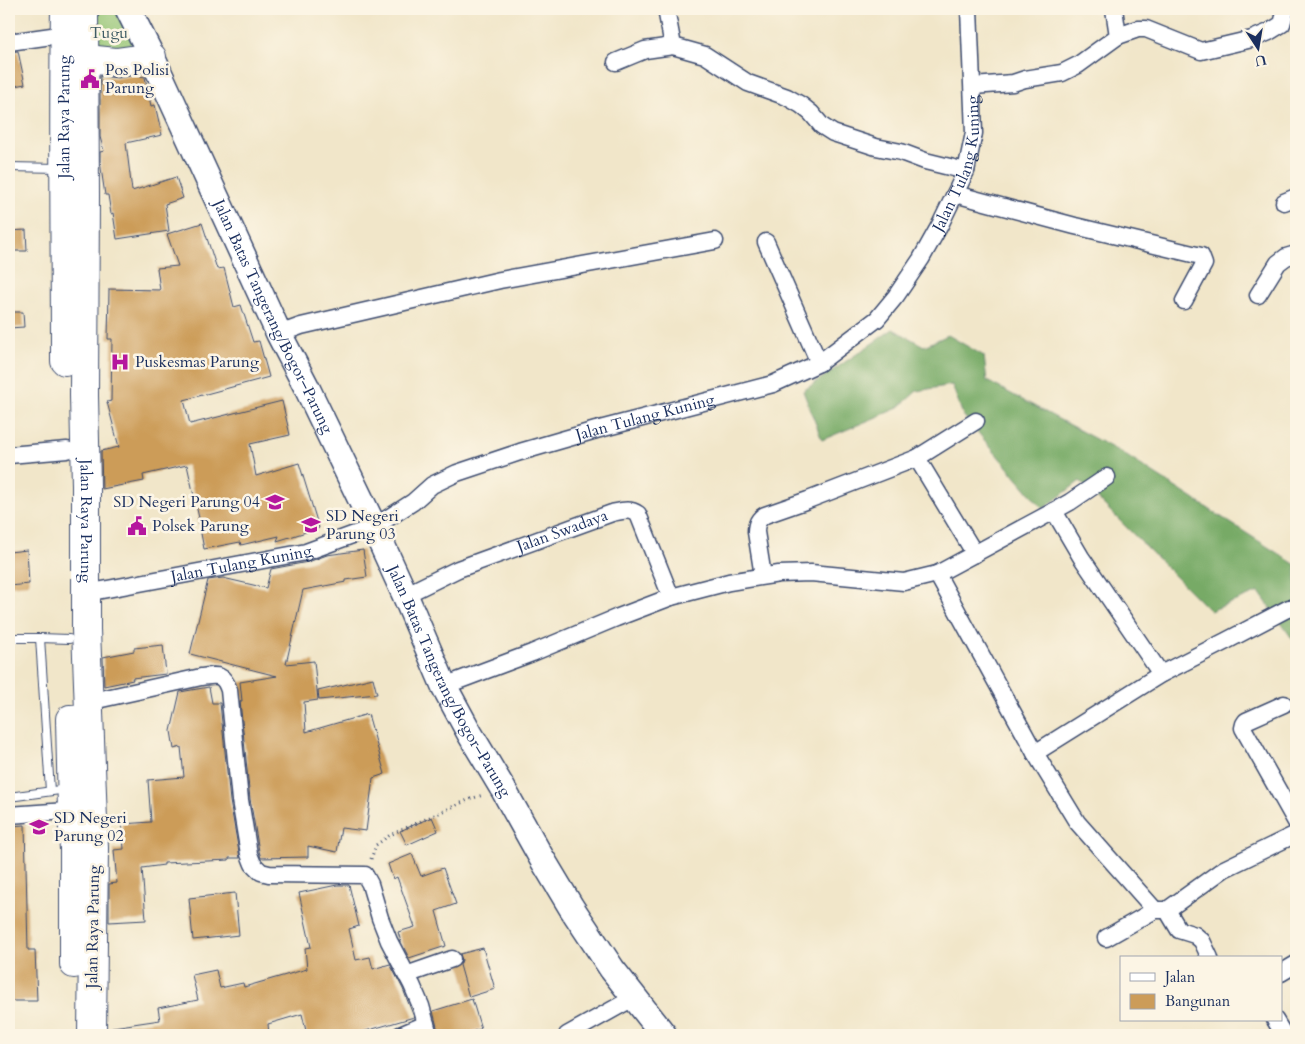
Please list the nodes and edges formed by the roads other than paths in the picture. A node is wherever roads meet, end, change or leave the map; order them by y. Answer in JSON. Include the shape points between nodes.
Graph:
{"nodes":[{"id":1,"x":128,"y":9,"type":"edge"},
{"id":2,"x":666,"y":9,"type":"edge"},
{"id":3,"x":969,"y":9,"type":"edge"},
{"id":4,"x":1114,"y":9,"type":"edge"},
{"id":5,"x":1286,"y":9,"type":"edge"},
{"id":6,"x":74,"y":33,"type":"edge"},
{"id":7,"x":1118,"y":36,"type":"junction"},
{"id":8,"x":9,"y":42,"type":"edge"},
{"id":9,"x":674,"y":46,"type":"junction"},
{"id":10,"x":152,"y":57,"type":"junction"},
{"id":11,"x":616,"y":62,"type":"dead end"},
{"id":12,"x":973,"y":86,"type":"junction"},
{"id":13,"x":9,"y":167,"type":"edge"},
{"id":14,"x":63,"y":168,"type":"junction"},
{"id":15,"x":966,"y":171,"type":"junction"},
{"id":16,"x":955,"y":194,"type":"junction"},
{"id":17,"x":715,"y":241,"type":"dead end"},
{"id":18,"x":766,"y":242,"type":"dead end"},
{"id":19,"x":1296,"y":254,"type":"edge"},
{"id":20,"x":1258,"y":295,"type":"dead end"},
{"id":21,"x":1184,"y":301,"type":"dead end"},
{"id":22,"x":279,"y":334,"type":"junction"},
{"id":23,"x":819,"y":364,"type":"junction"},
{"id":24,"x":74,"y":396,"type":"junction"},
{"id":25,"x":976,"y":421,"type":"dead end"},
{"id":26,"x":67,"y":450,"type":"junction"},
{"id":27,"x":9,"y":455,"type":"edge"},
{"id":28,"x":917,"y":458,"type":"junction"},
{"id":29,"x":1107,"y":477,"type":"dead end"},
{"id":30,"x":1054,"y":512,"type":"junction"},
{"id":31,"x":374,"y":527,"type":"junction"},
{"id":32,"x":975,"y":554,"type":"junction"},
{"id":33,"x":937,"y":574,"type":"junction"},
{"id":34,"x":763,"y":576,"type":"junction"},
{"id":35,"x":86,"y":593,"type":"junction"},
{"id":36,"x":405,"y":594,"type":"junction"},
{"id":37,"x":672,"y":597,"type":"junction"},
{"id":38,"x":1289,"y":608,"type":"dead end"},
{"id":39,"x":9,"y":638,"type":"edge"},
{"id":40,"x":40,"y":638,"type":"junction"},
{"id":41,"x":69,"y":639,"type":"junction"},
{"id":42,"x":1161,"y":674,"type":"junction"},
{"id":43,"x":444,"y":686,"type":"junction"},
{"id":44,"x":88,"y":702,"type":"junction"},
{"id":45,"x":1284,"y":704,"type":"dead end"},
{"id":46,"x":1035,"y":753,"type":"junction"},
{"id":47,"x":77,"y":795,"type":"junction"},
{"id":48,"x":9,"y":797,"type":"edge"},
{"id":49,"x":9,"y":816,"type":"edge"},
{"id":50,"x":1296,"y":822,"type":"edge"},
{"id":51,"x":1296,"y":834,"type":"edge"},
{"id":52,"x":1161,"y":910,"type":"junction"},
{"id":53,"x":1106,"y":938,"type":"dead end"},
{"id":54,"x":1209,"y":956,"type":"edge"},
{"id":55,"x":452,"y":959,"type":"dead end"},
{"id":56,"x":1296,"y":964,"type":"edge"},
{"id":57,"x":1282,"y":972,"type":"edge"},
{"id":58,"x":406,"y":975,"type":"junction"},
{"id":59,"x":635,"y":998,"type":"junction"},
{"id":60,"x":1276,"y":1022,"type":"edge"},
{"id":61,"x":427,"y":1030,"type":"edge"},
{"id":62,"x":74,"y":1035,"type":"edge"},
{"id":63,"x":92,"y":1035,"type":"edge"},
{"id":64,"x":400,"y":1035,"type":"edge"},
{"id":65,"x":567,"y":1035,"type":"edge"},
{"id":66,"x":664,"y":1035,"type":"edge"},
{"id":67,"x":1284,"y":1035,"type":"edge"}],
"edges":[{"from":1,"to":10,"type":"main road","name":"Jalan Batas Tangerang/Bogor–Parung"},
{"from":2,"to":9,"type":"street"},
{"from":3,"to":12,"type":"street","name":"Jalan Tulang Kuning"},
{"from":4,"to":7,"type":"street"},
{"from":5,"to":7,"type":"street","via":[[1282,24],[1270,32],[1201,51],[1146,29]]},
{"from":6,"to":8,"type":"street"},
{"from":6,"to":10,"type":"highway","via":[[91,61],[116,62]]},
{"from":6,"to":14,"type":"highway","name":"Jalan Raya Parung"},
{"from":6,"to":24,"type":"highway","name":"Jalan Raya Parung","via":[[85,206]]},
{"from":7,"to":12,"type":"street","via":[[1062,73],[1013,83]]},
{"from":9,"to":11,"type":"street","via":[[645,50]]},
{"from":9,"to":15,"type":"street","via":[[705,55],[748,83],[787,97],[832,133]]},
{"from":10,"to":22,"type":"main road","name":"Jalan Batas Tangerang/Bogor–Parung"},
{"from":12,"to":15,"type":"street","name":"Jalan Tulang Kuning","via":[[974,132]]},
{"from":13,"to":14,"type":"lane"},
{"from":14,"to":24,"type":"highway","name":"Jalan Raya Parung"},
{"from":15,"to":16,"type":"street","name":"Jalan Tulang Kuning"},
{"from":16,"to":21,"type":"street","via":[[1201,256],[1204,264]]},
{"from":16,"to":23,"type":"street","name":"Jalan Tulang Kuning","via":[[921,259],[896,296],[877,318]]},
{"from":17,"to":22,"type":"street","via":[[500,280],[301,326]]},
{"from":18,"to":23,"type":"street"},
{"from":19,"to":20,"type":"street","via":[[1278,263]]},
{"from":22,"to":31,"type":"main road","name":"Jalan Batas Tangerang/Bogor–Parung"},
{"from":23,"to":31,"type":"street","name":"Jalan Tulang Kuning","via":[[773,384],[596,430],[457,472],[432,484],[412,502]]},
{"from":24,"to":26,"type":"highway","name":"Jalan Raya Parung"},
{"from":24,"to":35,"type":"highway","name":"Jalan Raya Parung","via":[[86,496]]},
{"from":25,"to":28,"type":"street"},
{"from":26,"to":27,"type":"street"},
{"from":26,"to":41,"type":"highway","name":"Jalan Raya Parung"},
{"from":28,"to":32,"type":"street"},
{"from":28,"to":34,"type":"street","via":[[760,518],[756,532]]},
{"from":29,"to":30,"type":"street"},
{"from":30,"to":32,"type":"street"},
{"from":30,"to":42,"type":"street"},
{"from":31,"to":35,"type":"street","name":"Jalan Tulang Kuning","via":[[306,552]]},
{"from":31,"to":36,"type":"main road","name":"Jalan Batas Tangerang/Bogor–Parung"},
{"from":32,"to":33,"type":"street"},
{"from":33,"to":34,"type":"street","via":[[904,582],[811,573]]},
{"from":33,"to":46,"type":"street"},
{"from":34,"to":37,"type":"street"},
{"from":35,"to":44,"type":"highway","name":"Jalan Raya Parung"},
{"from":36,"to":37,"type":"street","name":"Jalan Swadaya","via":[[458,569],[612,512],[628,510],[638,514]]},
{"from":36,"to":43,"type":"main road","name":"Jalan Batas Tangerang/Bogor–Parung"},
{"from":37,"to":43,"type":"street"},
{"from":38,"to":42,"type":"street"},
{"from":39,"to":40,"type":"lane"},
{"from":40,"to":41,"type":"lane"},
{"from":40,"to":47,"type":"lane","via":[[48,740]]},
{"from":41,"to":47,"type":"highway","name":"Jalan Raya Parung"},
{"from":42,"to":46,"type":"street"},
{"from":43,"to":59,"type":"main road","name":"Jalan Batas Tangerang/Bogor–Parung","via":[[571,907]]},
{"from":44,"to":47,"type":"highway","name":"Jalan Raya Parung"},
{"from":44,"to":58,"type":"street","via":[[211,675],[222,677],[229,690],[240,800],[253,864],[261,872],[269,874],[365,875],[389,941]]},
{"from":45,"to":50,"type":"street","via":[[1246,720],[1243,728]]},
{"from":46,"to":52,"type":"street","via":[[1078,822]]},
{"from":47,"to":48,"type":"lane"},
{"from":47,"to":49,"type":"street"},
{"from":47,"to":62,"type":"highway","name":"Jalan Raya Parung"},
{"from":47,"to":63,"type":"highway","name":"Jalan Raya Parung","via":[[94,848]]},
{"from":51,"to":52,"type":"street","via":[[1224,869]]},
{"from":52,"to":53,"type":"street"},
{"from":52,"to":54,"type":"street","via":[[1179,930],[1202,941]]},
{"from":55,"to":58,"type":"street"},
{"from":56,"to":57,"type":"street"},
{"from":58,"to":61,"type":"street","via":[[421,1006]]},
{"from":59,"to":65,"type":"street"},
{"from":59,"to":66,"type":"main road","name":"Jalan Batas Tangerang/Bogor–Parung"},
{"from":60,"to":67,"type":"street"},
{"from":61,"to":64,"type":"street"}]}
